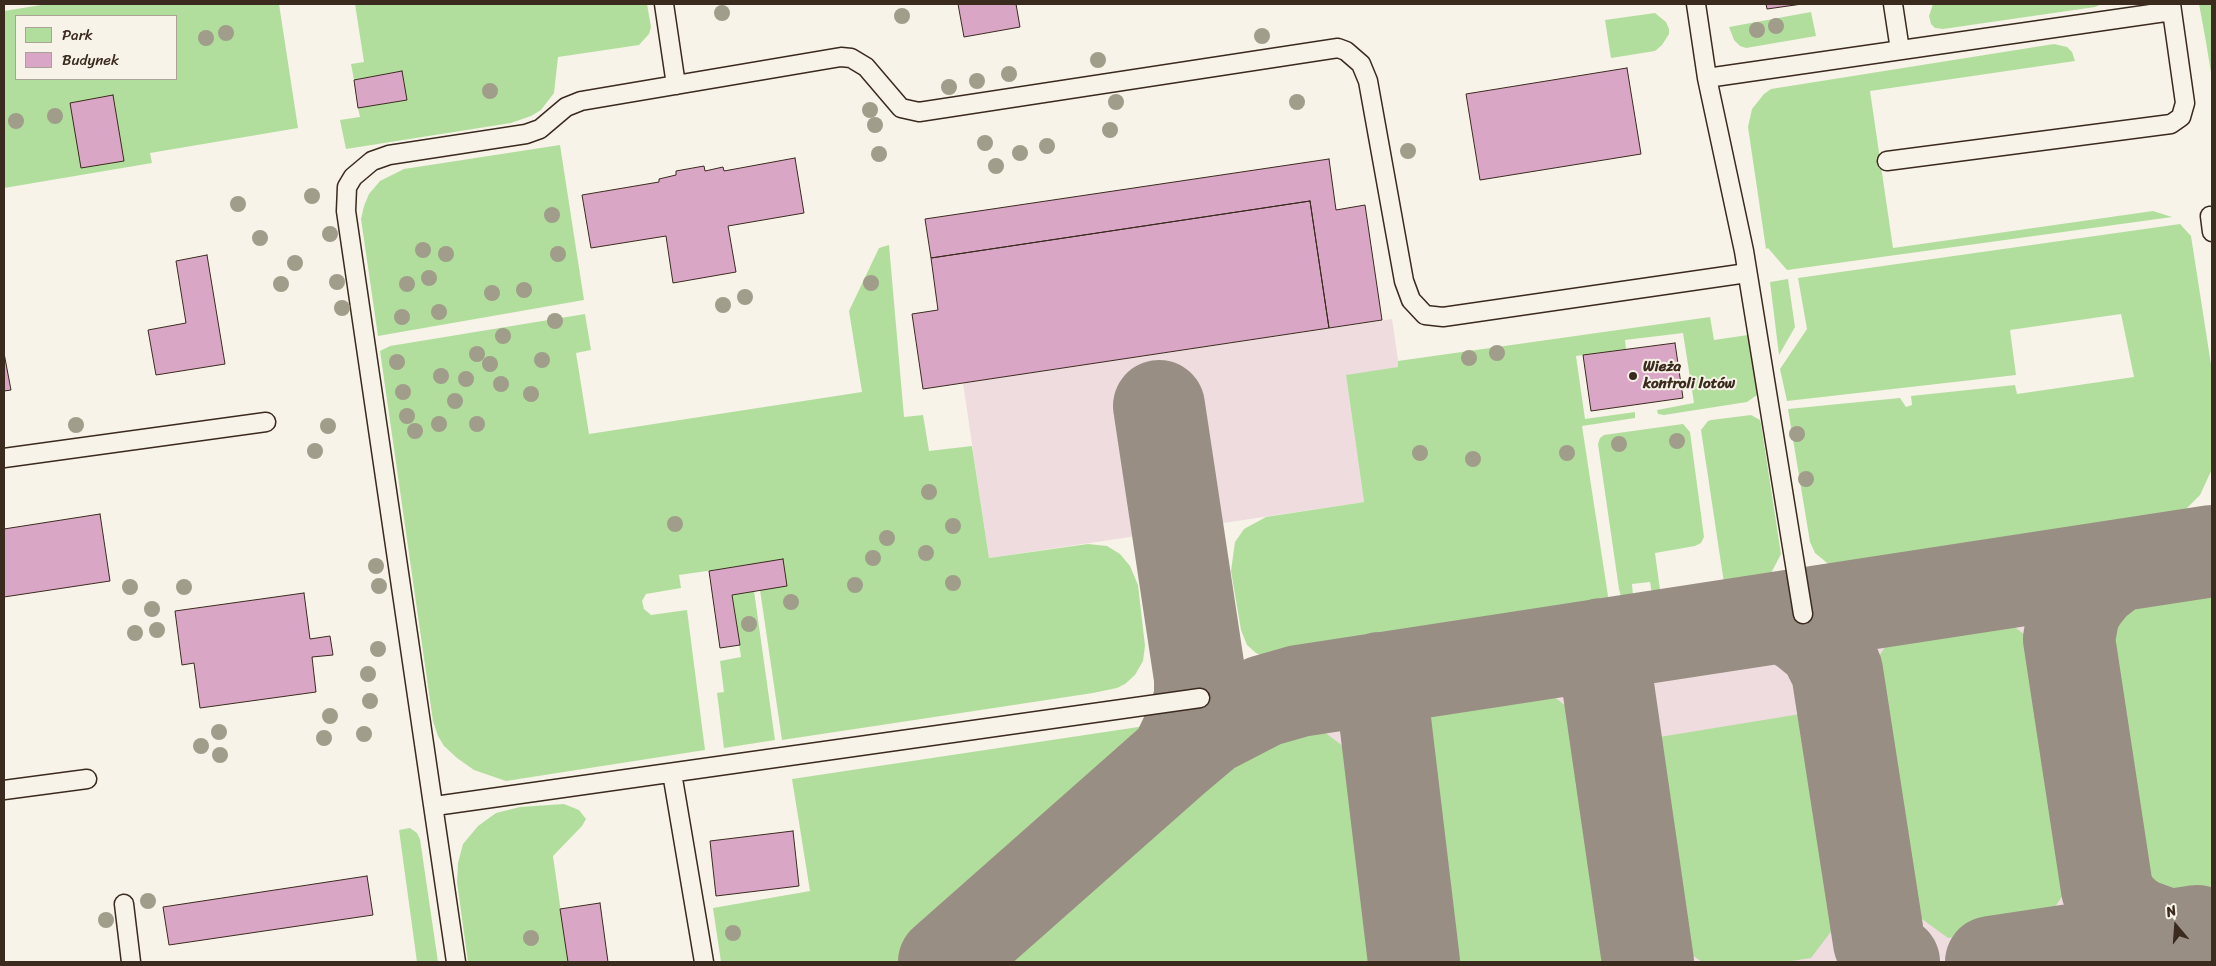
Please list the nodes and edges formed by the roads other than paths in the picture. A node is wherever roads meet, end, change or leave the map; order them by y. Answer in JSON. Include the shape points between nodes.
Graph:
{"nodes":[{"id":1,"x":664,"y":4,"type":"edge"},
{"id":2,"x":1696,"y":4,"type":"edge"},
{"id":3,"x":1893,"y":4,"type":"edge"},
{"id":4,"x":2172,"y":8,"type":"edge"},
{"id":5,"x":1900,"y":50,"type":"junction"},
{"id":6,"x":1707,"y":78,"type":"junction"},
{"id":7,"x":676,"y":85,"type":"junction"},
{"id":8,"x":1887,"y":161,"type":"dead end"},
{"id":9,"x":1747,"y":273,"type":"junction"},
{"id":10,"x":266,"y":422,"type":"dead end"},
{"id":11,"x":4,"y":458,"type":"edge"},
{"id":12,"x":1803,"y":614,"type":"dead end"},
{"id":13,"x":1200,"y":698,"type":"dead end"},
{"id":14,"x":672,"y":772,"type":"junction"},
{"id":15,"x":86,"y":779,"type":"dead end"},
{"id":16,"x":4,"y":790,"type":"edge"},
{"id":17,"x":435,"y":806,"type":"junction"},
{"id":18,"x":124,"y":904,"type":"dead end"},
{"id":19,"x":131,"y":962,"type":"edge"},
{"id":20,"x":456,"y":962,"type":"edge"},
{"id":21,"x":704,"y":962,"type":"edge"}],
"edges":[{"from":1,"to":7,"type":"lane"},
{"from":2,"to":6,"type":"lane"},
{"from":3,"to":5,"type":"lane"},
{"from":4,"to":5,"type":"lane"},
{"from":4,"to":8,"type":"lane","via":[[2185,103],[2181,117],[2171,124]]},
{"from":5,"to":6,"type":"lane"},
{"from":6,"to":9,"type":"lane"},
{"from":7,"to":9,"type":"lane","via":[[841,57],[852,58],[866,67],[901,108],[919,112],[1338,48],[1361,64],[1368,81],[1404,281],[1412,300],[1424,315],[1442,317]]},
{"from":7,"to":17,"type":"lane","via":[[573,103],[540,129],[526,134],[389,155],[362,168],[347,187],[346,211]]},
{"from":9,"to":12,"type":"lane"},
{"from":10,"to":11,"type":"lane"},
{"from":13,"to":14,"type":"lane"},
{"from":14,"to":17,"type":"lane"},
{"from":14,"to":21,"type":"lane"},
{"from":15,"to":16,"type":"lane"},
{"from":17,"to":20,"type":"lane"},
{"from":18,"to":19,"type":"lane"}]}
